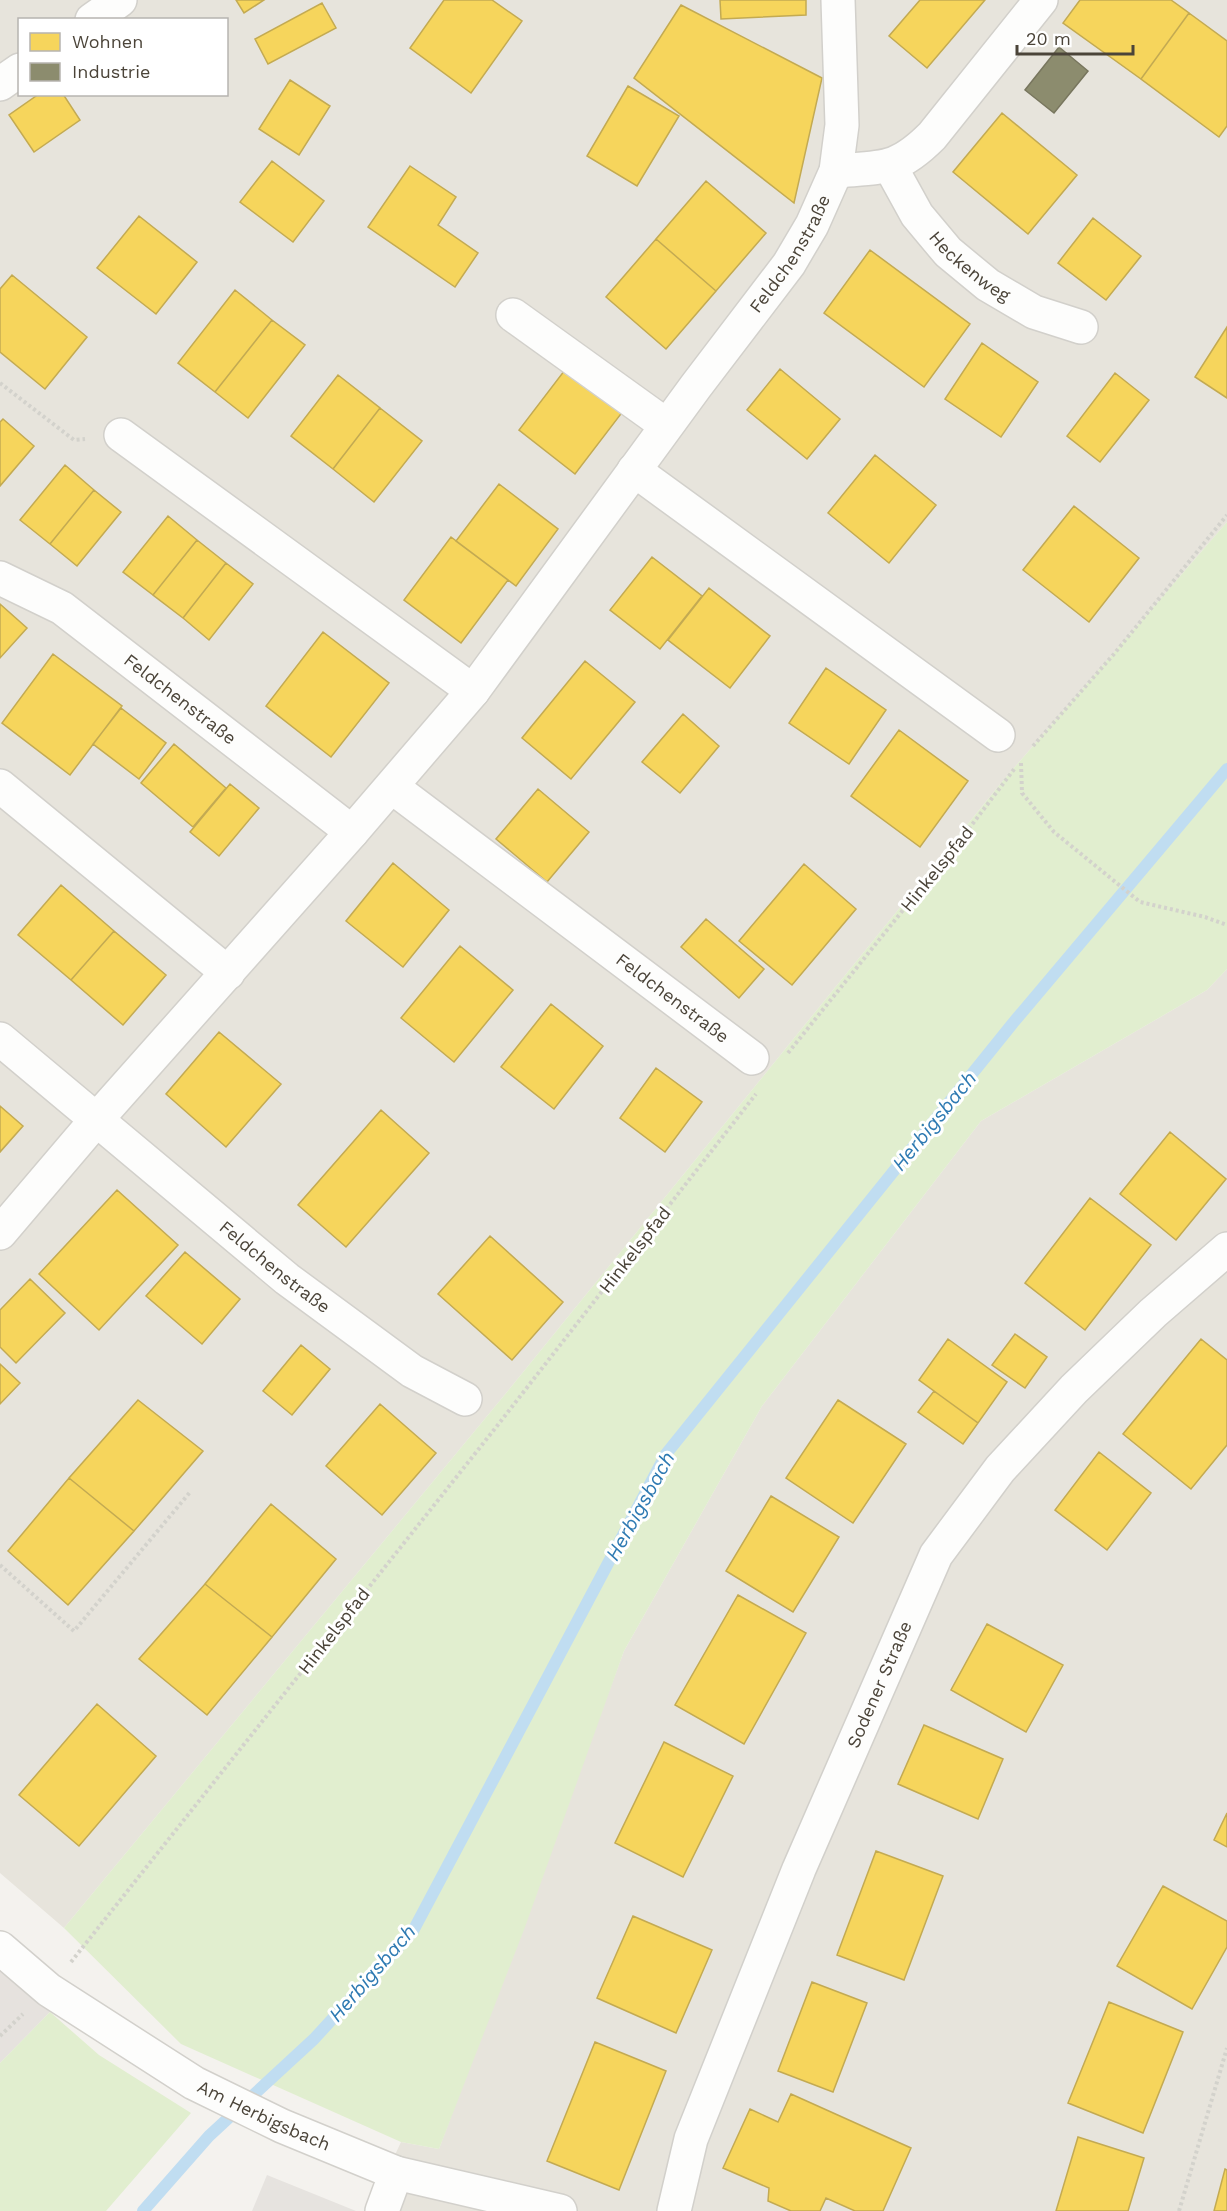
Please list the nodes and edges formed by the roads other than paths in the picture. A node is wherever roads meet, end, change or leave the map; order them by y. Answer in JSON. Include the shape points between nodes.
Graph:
{"nodes":[{"id":1,"x":120,"y":0,"type":"edge"},
{"id":2,"x":838,"y":0,"type":"edge"},
{"id":3,"x":1041,"y":0,"type":"edge"},
{"id":4,"x":95,"y":18,"type":"edge"},
{"id":5,"x":18,"y":71,"type":"edge"},
{"id":6,"x":0,"y":84,"type":"edge"},
{"id":7,"x":891,"y":166,"type":"junction"},
{"id":8,"x":836,"y":171,"type":"junction"},
{"id":9,"x":513,"y":315,"type":"dead end"},
{"id":10,"x":1082,"y":327,"type":"dead end"},
{"id":11,"x":666,"y":426,"type":"junction"},
{"id":12,"x":121,"y":435,"type":"road end"},
{"id":13,"x":634,"y":470,"type":"junction"},
{"id":14,"x":0,"y":578,"type":"edge"},
{"id":15,"x":473,"y":691,"type":"junction"},
{"id":16,"x":998,"y":735,"type":"dead end"},
{"id":17,"x":0,"y":786,"type":"edge"},
{"id":18,"x":392,"y":787,"type":"junction"},
{"id":19,"x":352,"y":832,"type":"junction"},
{"id":20,"x":228,"y":973,"type":"junction"},
{"id":21,"x":0,"y":1039,"type":"edge"},
{"id":22,"x":765,"y":1069,"type":"road end"},
{"id":23,"x":97,"y":1119,"type":"junction"},
{"id":24,"x":0,"y":1233,"type":"edge"},
{"id":25,"x":1227,"y":1249,"type":"edge"},
{"id":26,"x":465,"y":1399,"type":"dead end"},
{"id":27,"x":0,"y":1948,"type":"edge"},
{"id":28,"x":396,"y":2173,"type":"junction"},
{"id":29,"x":382,"y":2211,"type":"edge"},
{"id":30,"x":560,"y":2211,"type":"edge"},
{"id":31,"x":674,"y":2211,"type":"edge"}],
"edges":[{"from":1,"to":4,"type":"street"},
{"from":2,"to":8,"type":"street","name":"Feldchenstraße","via":[[842,125]]},
{"from":3,"to":7,"type":"street","via":[[932,136],[913,155]]},
{"from":5,"to":6,"type":"street"},
{"from":7,"to":8,"type":"street"},
{"from":7,"to":10,"type":"street","name":"Heckenweg","via":[[917,215],[948,252],[980,279],[1034,312]]},
{"from":8,"to":11,"type":"street","name":"Feldchenstraße","via":[[789,264]]},
{"from":9,"to":11,"type":"street"},
{"from":11,"to":13,"type":"street","name":"Feldchenstraße"},
{"from":12,"to":15,"type":"street"},
{"from":13,"to":15,"type":"street","name":"Feldchenstraße"},
{"from":13,"to":16,"type":"street"},
{"from":14,"to":19,"type":"street","name":"Feldchenstraße","via":[[62,608]]},
{"from":15,"to":18,"type":"street","name":"Feldchenstraße"},
{"from":17,"to":20,"type":"street"},
{"from":18,"to":19,"type":"street","name":"Feldchenstraße"},
{"from":18,"to":22,"type":"street","name":"Feldchenstraße"},
{"from":19,"to":20,"type":"street","name":"Feldchenstraße"},
{"from":20,"to":23,"type":"street","name":"Feldchenstraße"},
{"from":21,"to":23,"type":"street","name":"Feldchenstraße"},
{"from":23,"to":24,"type":"street","name":"Feldchenstraße"},
{"from":23,"to":26,"type":"street","name":"Feldchenstraße","via":[[287,1279],[412,1371]]},
{"from":25,"to":31,"type":"street","name":"Sodener Straße","via":[[1074,1389],[1000,1468],[936,1555],[799,1869],[704,2106],[691,2139]]},
{"from":27,"to":28,"type":"street","name":"Am Herbigsbach","via":[[49,1990],[194,2083],[282,2126]]},
{"from":28,"to":29,"type":"street"},
{"from":28,"to":30,"type":"street","name":"Am Herbigsbach"}]}
